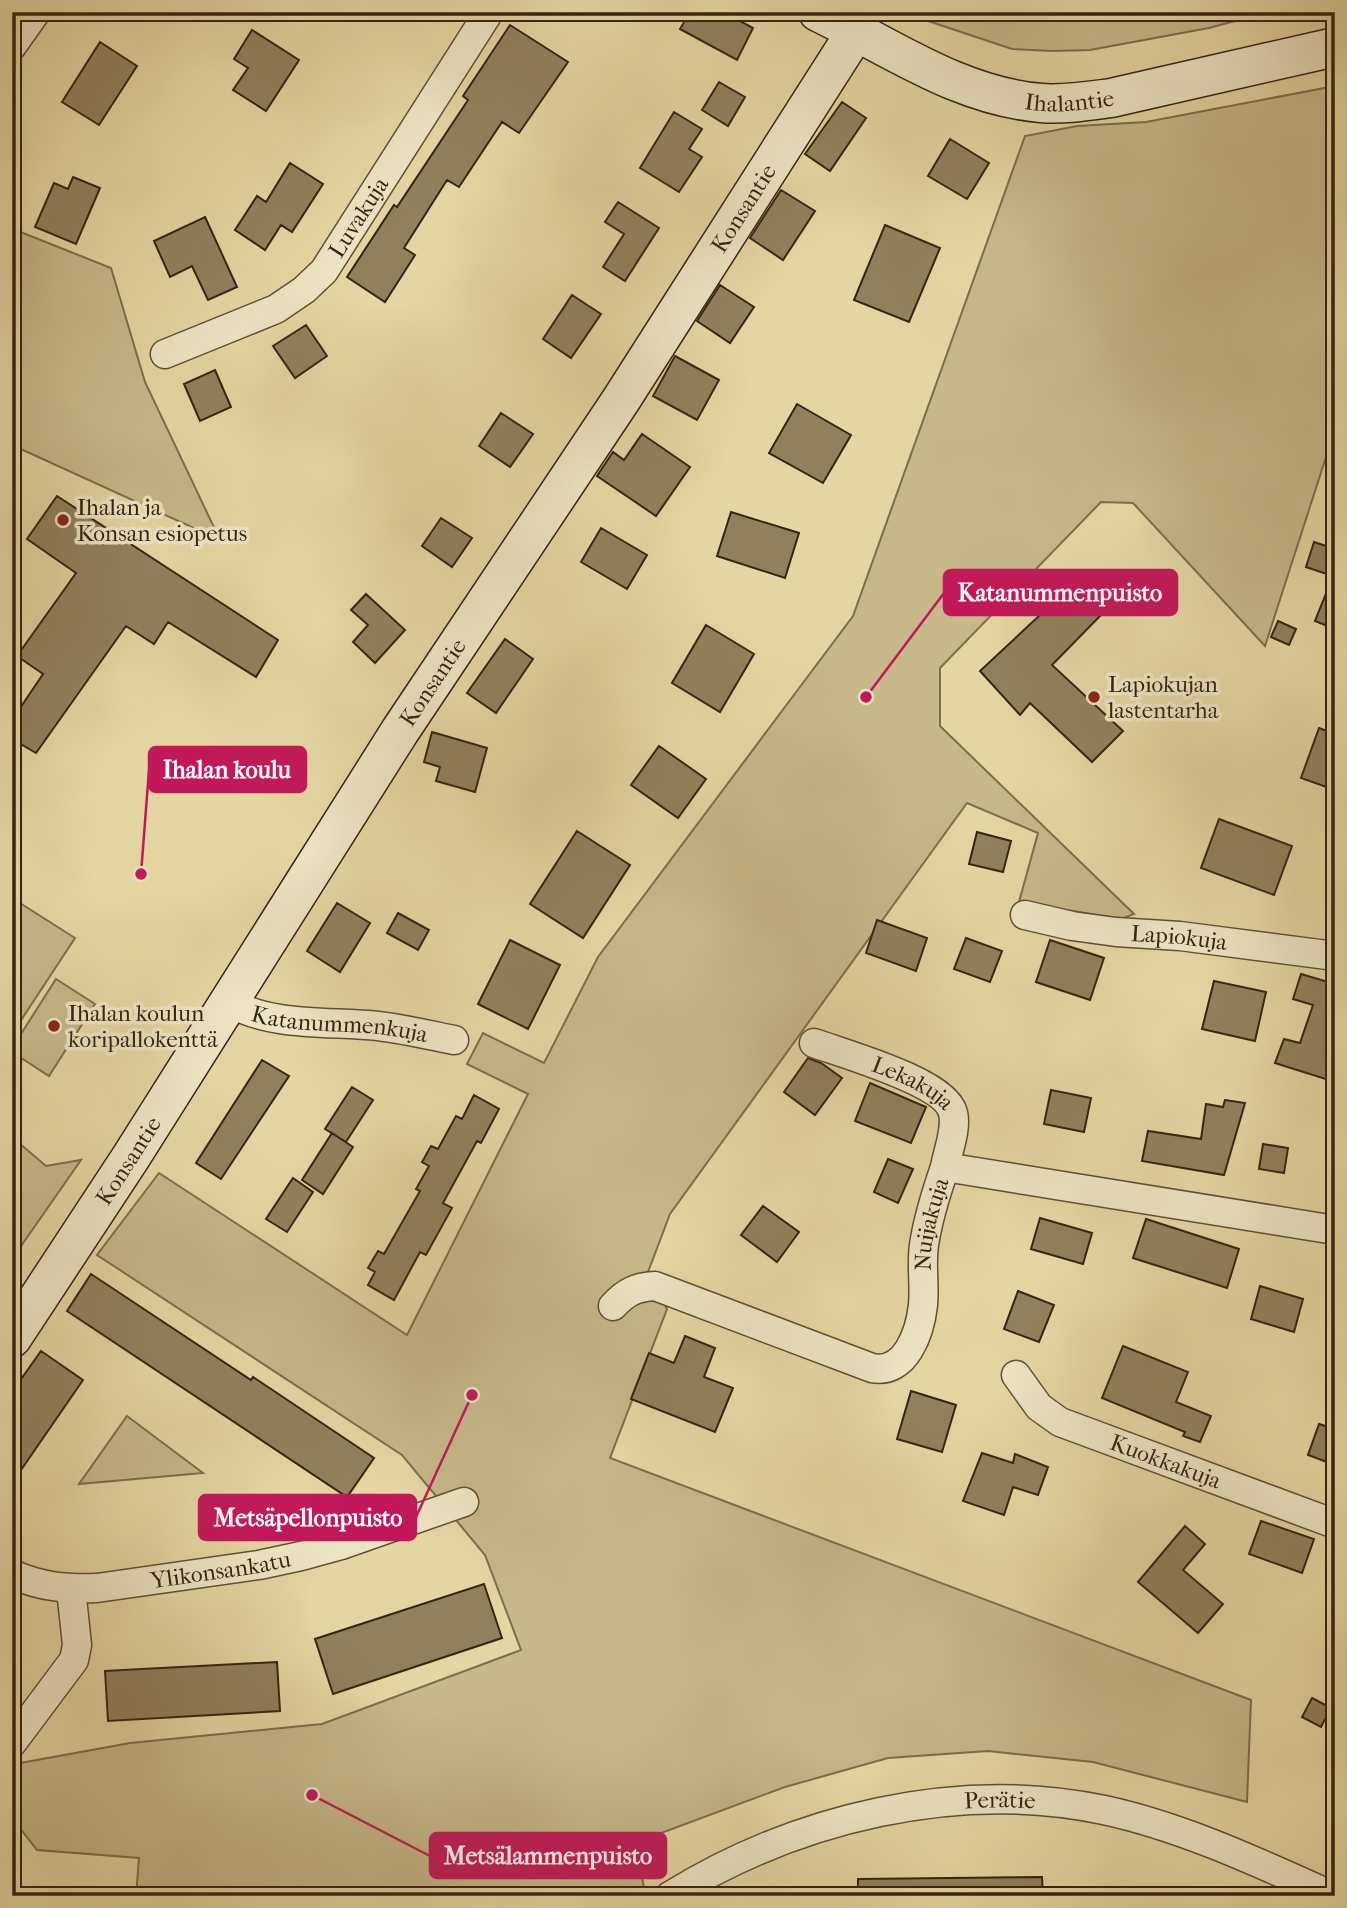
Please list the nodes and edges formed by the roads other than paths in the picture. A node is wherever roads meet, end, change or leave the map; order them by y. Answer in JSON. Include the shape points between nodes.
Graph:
{"nodes":[{"id":1,"x":36,"y":12,"type":"edge"},
{"id":2,"x":489,"y":12,"type":"edge"},
{"id":3,"x":818,"y":12,"type":"edge"},
{"id":4,"x":862,"y":21,"type":"edge"},
{"id":5,"x":12,"y":46,"type":"edge"},
{"id":6,"x":1335,"y":47,"type":"edge"},
{"id":7,"x":165,"y":354,"type":"dead end"},
{"id":8,"x":1025,"y":915,"type":"dead end"},
{"id":9,"x":1335,"y":956,"type":"edge"},
{"id":10,"x":229,"y":1002,"type":"junction"},
{"id":11,"x":454,"y":1040,"type":"dead end"},
{"id":12,"x":814,"y":1043,"type":"dead end"},
{"id":13,"x":944,"y":1167,"type":"junction"},
{"id":14,"x":1335,"y":1230,"type":"edge"},
{"id":15,"x":613,"y":1306,"type":"dead end"},
{"id":16,"x":12,"y":1338,"type":"edge"},
{"id":17,"x":1016,"y":1375,"type":"dead end"},
{"id":18,"x":464,"y":1502,"type":"dead end"},
{"id":19,"x":1335,"y":1524,"type":"edge"},
{"id":20,"x":12,"y":1574,"type":"edge"},
{"id":21,"x":71,"y":1589,"type":"junction"},
{"id":22,"x":12,"y":1743,"type":"edge"},
{"id":23,"x":670,"y":1896,"type":"edge"},
{"id":24,"x":1333,"y":1896,"type":"edge"}],
"edges":[{"from":1,"to":5,"type":"street"},
{"from":2,"to":7,"type":"street","name":"Luvakuja","via":[[324,271],[276,309]]},
{"from":3,"to":4,"type":"street","name":"Ihalantie"},
{"from":4,"to":6,"type":"street","name":"Ihalantie","via":[[942,77],[976,90],[1042,103],[1111,98]]},
{"from":4,"to":10,"type":"street","name":"Konsantie"},
{"from":8,"to":9,"type":"street","name":"Lapiokuja","via":[[1094,929]]},
{"from":10,"to":11,"type":"street","name":"Katanummenkuja","via":[[263,1015],[379,1026]]},
{"from":10,"to":16,"type":"street","name":"Konsantie"},
{"from":12,"to":13,"type":"street","name":"Lekakuja","via":[[923,1083],[946,1099],[954,1125]]},
{"from":13,"to":14,"type":"street","name":"Nuijakuja"},
{"from":13,"to":15,"type":"street","name":"Nuijakuja","via":[[923,1249],[918,1329],[902,1360],[892,1368],[872,1368],[655,1286],[638,1287]]},
{"from":17,"to":19,"type":"street","name":"Kuokkakuja","via":[[1039,1407],[1060,1422]]},
{"from":18,"to":21,"type":"street","name":"Ylikonsankatu","via":[[301,1556]]},
{"from":20,"to":21,"type":"street","name":"Ylikonsankatu","via":[[33,1583]]},
{"from":21,"to":22,"type":"street","via":[[77,1645],[74,1660]]},
{"from":23,"to":24,"type":"street","name":"Perätie","via":[[782,1839],[891,1811],[980,1798],[1104,1810],[1178,1832]]}]}
